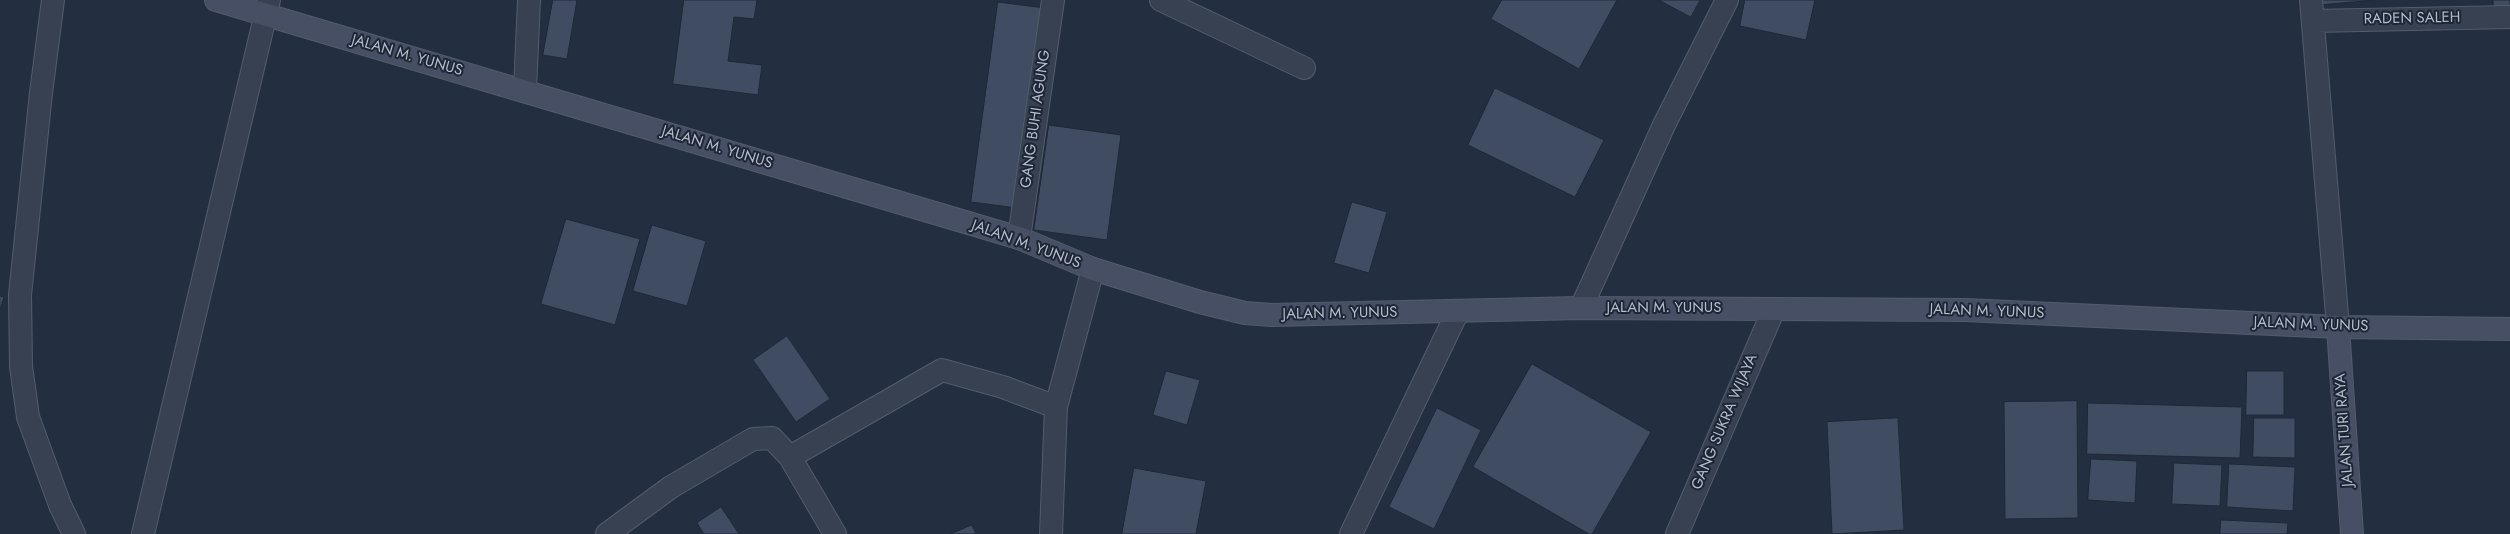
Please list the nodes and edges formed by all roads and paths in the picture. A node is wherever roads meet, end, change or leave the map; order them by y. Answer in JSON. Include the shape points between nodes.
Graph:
{"nodes":[{"id":1,"x":53,"y":0,"type":"edge"},
{"id":2,"x":216,"y":0,"type":"edge"},
{"id":3,"x":529,"y":0,"type":"edge"},
{"id":4,"x":1053,"y":0,"type":"edge"},
{"id":5,"x":1161,"y":0,"type":"edge"},
{"id":6,"x":1727,"y":0,"type":"edge"},
{"id":7,"x":267,"y":7,"type":"edge"},
{"id":8,"x":2479,"y":9,"type":"edge"},
{"id":9,"x":2312,"y":11,"type":"edge"},
{"id":10,"x":2510,"y":17,"type":"edge"},
{"id":11,"x":1304,"y":68,"type":"dead end"},
{"id":12,"x":525,"y":90,"type":"junction"},
{"id":13,"x":1019,"y":238,"type":"junction"},
{"id":14,"x":1093,"y":269,"type":"junction"},
{"id":15,"x":1582,"y":308,"type":"junction"},
{"id":16,"x":1774,"y":309,"type":"junction"},
{"id":17,"x":1458,"y":311,"type":"junction"},
{"id":18,"x":2338,"y":326,"type":"junction"},
{"id":19,"x":2510,"y":329,"type":"edge"},
{"id":20,"x":1056,"y":406,"type":"junction"},
{"id":21,"x":790,"y":457,"type":"junction"},
{"id":22,"x":74,"y":534,"type":"edge"},
{"id":23,"x":143,"y":534,"type":"edge"},
{"id":24,"x":607,"y":534,"type":"edge"},
{"id":25,"x":835,"y":534,"type":"edge"},
{"id":26,"x":1051,"y":534,"type":"edge"},
{"id":27,"x":1351,"y":534,"type":"edge"},
{"id":28,"x":1677,"y":534,"type":"edge"},
{"id":29,"x":2352,"y":534,"type":"edge"}],
"edges":[{"from":1,"to":22,"type":"street","via":[[20,296],[21,366],[28,417],[60,505]]},
{"from":2,"to":7,"type":"street","name":"JALAN M. YUNUS"},
{"from":3,"to":12,"type":"street"},
{"from":4,"to":13,"type":"street","name":"GANG BUHI AGUNG"},
{"from":5,"to":11,"type":"street"},
{"from":6,"to":15,"type":"street","via":[[1664,125]]},
{"from":7,"to":12,"type":"street","name":"JALAN M. YUNUS"},
{"from":7,"to":23,"type":"street"},
{"from":8,"to":9,"type":"street","name":"RADEN SALEH"},
{"from":8,"to":10,"type":"street","name":"RADEN SALEH"},
{"from":9,"to":18,"type":"street"},
{"from":12,"to":13,"type":"street","name":"JALAN M. YUNUS"},
{"from":13,"to":14,"type":"street","name":"JALAN M. YUNUS"},
{"from":14,"to":17,"type":"street","name":"JALAN M. YUNUS","via":[[1245,313],[1272,315]]},
{"from":14,"to":20,"type":"street"},
{"from":15,"to":16,"type":"street","name":"JALAN M. YUNUS"},
{"from":15,"to":17,"type":"street","name":"JALAN M. YUNUS"},
{"from":16,"to":18,"type":"street","name":"JALAN M. YUNUS","via":[[1965,310]]},
{"from":16,"to":28,"type":"street","name":"GANG SUKRA WIJAYA"},
{"from":17,"to":27,"type":"street"},
{"from":18,"to":19,"type":"street","name":"JALAN M. YUNUS"},
{"from":18,"to":29,"type":"street","name":"JALAN TURI RAYA"},
{"from":20,"to":21,"type":"street","via":[[1003,387],[942,370]]},
{"from":20,"to":26,"type":"street"},
{"from":21,"to":24,"type":"street","via":[[772,438],[753,439],[671,487]]},
{"from":21,"to":25,"type":"street"}]}
